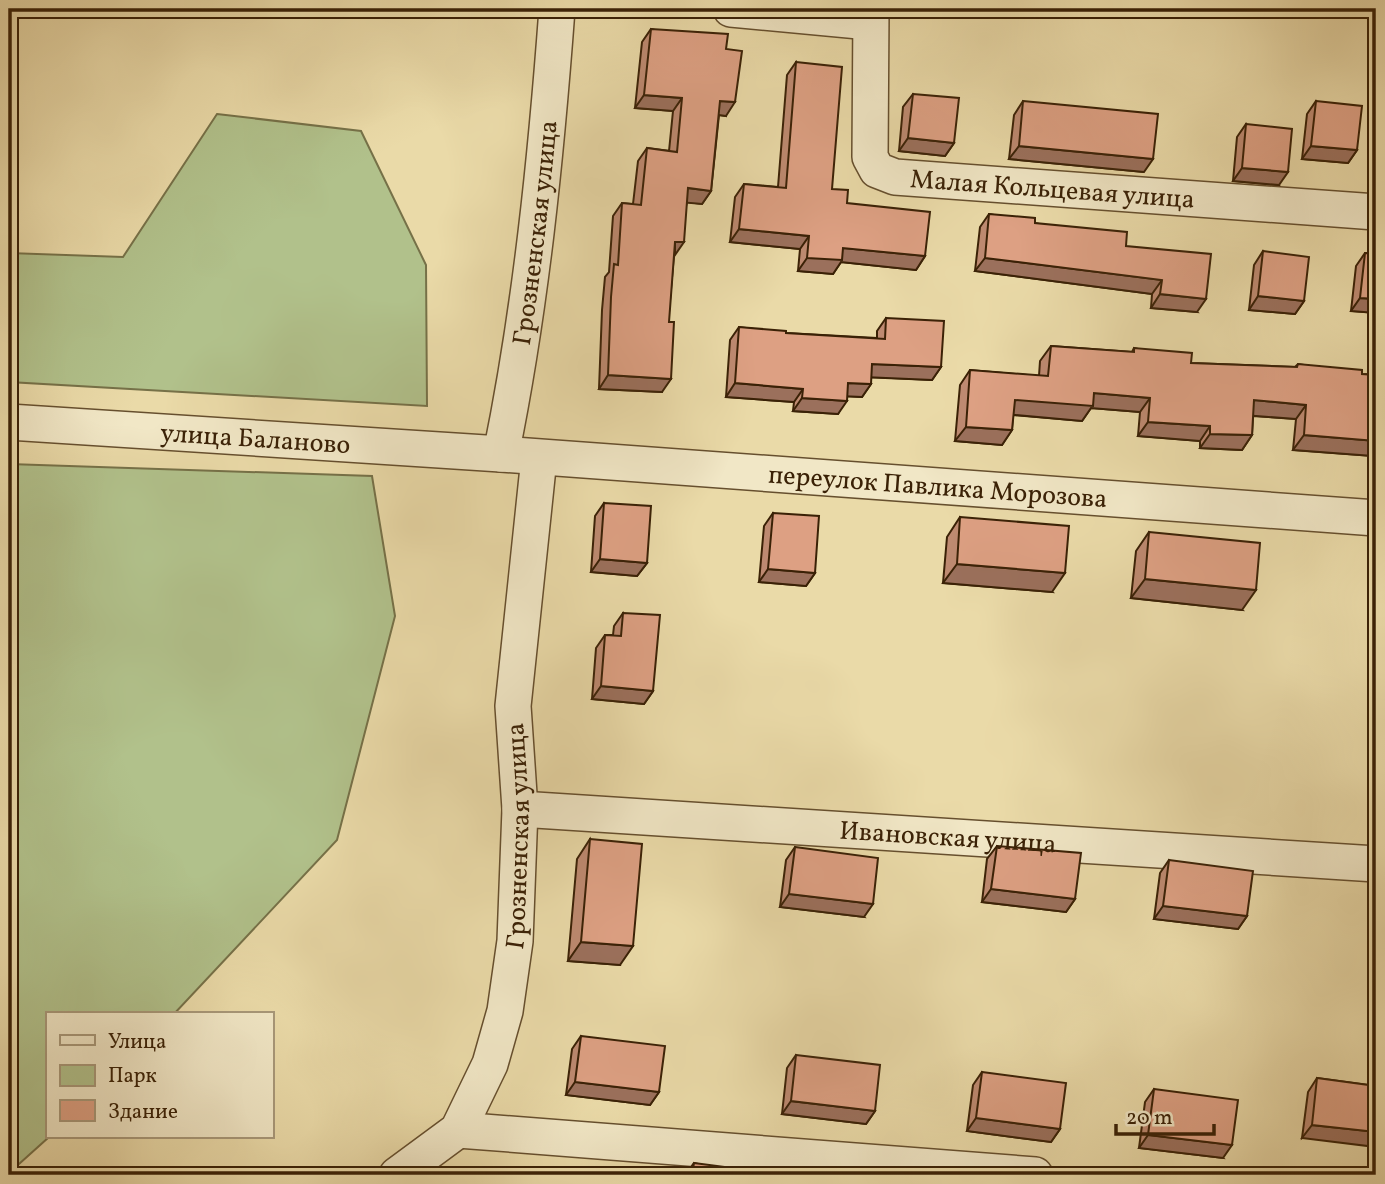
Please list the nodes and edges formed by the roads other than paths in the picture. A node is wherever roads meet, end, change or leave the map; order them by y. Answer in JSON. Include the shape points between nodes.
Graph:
{"nodes":[{"id":1,"x":557,"y":9,"type":"edge"},
{"id":2,"x":731,"y":9,"type":"edge"},
{"id":3,"x":871,"y":16,"type":"edge"},
{"id":4,"x":1376,"y":212,"type":"edge"},
{"id":5,"x":9,"y":422,"type":"edge"},
{"id":6,"x":501,"y":454,"type":"junction"},
{"id":7,"x":538,"y":458,"type":"junction"},
{"id":8,"x":1376,"y":518,"type":"edge"},
{"id":9,"x":520,"y":809,"type":"junction"},
{"id":10,"x":1376,"y":864,"type":"edge"},
{"id":11,"x":458,"y":1130,"type":"junction"},
{"id":12,"x":397,"y":1175,"type":"edge"},
{"id":13,"x":1035,"y":1175,"type":"edge"}],
"edges":[{"from":1,"to":6,"type":"street","name":"Грозненская улица","via":[[548,140]]},
{"from":2,"to":3,"type":"street","name":"Малая Кольцевая улица"},
{"from":3,"to":4,"type":"street","name":"Малая Кольцевая улица","via":[[870,157],[877,170],[895,177]]},
{"from":5,"to":6,"type":"street","name":"улица Баланово"},
{"from":6,"to":7,"type":"street","name":"переулок Павлика Морозова"},
{"from":7,"to":8,"type":"street","name":"переулок Павлика Морозова"},
{"from":7,"to":9,"type":"street","name":"Грозненская улица","via":[[513,706]]},
{"from":9,"to":10,"type":"street","name":"Ивановская улица"},
{"from":9,"to":11,"type":"street","name":"Грозненская улица","via":[[515,941],[505,1011],[490,1064]]},
{"from":11,"to":12,"type":"street","name":"Грозненская улица"},
{"from":11,"to":13,"type":"street"}]}
